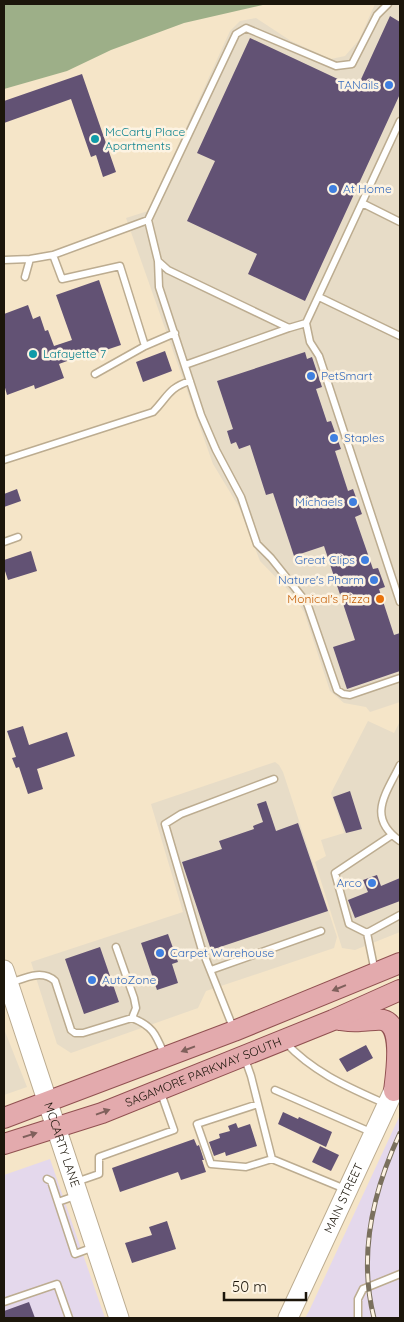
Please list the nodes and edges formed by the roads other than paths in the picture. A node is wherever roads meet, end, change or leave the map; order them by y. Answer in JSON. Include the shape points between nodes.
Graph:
{"nodes":[{"id":1,"x":388,"y":4,"type":"edge"},
{"id":2,"x":400,"y":120,"type":"edge"},
{"id":3,"x":362,"y":204,"type":"junction"},
{"id":4,"x":148,"y":220,"type":"junction"},
{"id":5,"x":400,"y":222,"type":"edge"},
{"id":6,"x":53,"y":255,"type":"junction"},
{"id":7,"x":30,"y":259,"type":"junction"},
{"id":8,"x":4,"y":260,"type":"edge"},
{"id":9,"x":158,"y":261,"type":"junction"},
{"id":10,"x":25,"y":277,"type":"dead end"},
{"id":11,"x":319,"y":297,"type":"junction"},
{"id":12,"x":306,"y":323,"type":"junction"},
{"id":13,"x":289,"y":328,"type":"junction"},
{"id":14,"x":175,"y":333,"type":"junction"},
{"id":15,"x":400,"y":336,"type":"edge"},
{"id":16,"x":145,"y":346,"type":"junction"},
{"id":17,"x":185,"y":364,"type":"junction"},
{"id":18,"x":95,"y":374,"type":"dead end"},
{"id":19,"x":190,"y":381,"type":"junction"},
{"id":20,"x":4,"y":460,"type":"edge"},
{"id":21,"x":18,"y":537,"type":"dead end"},
{"id":22,"x":4,"y":542,"type":"edge"},
{"id":23,"x":400,"y":602,"type":"edge"},
{"id":24,"x":400,"y":678,"type":"edge"},
{"id":25,"x":400,"y":764,"type":"edge"},
{"id":26,"x":274,"y":779,"type":"dead end"},
{"id":27,"x":392,"y":836,"type":"junction"},
{"id":28,"x":400,"y":841,"type":"edge"},
{"id":29,"x":400,"y":915,"type":"edge"},
{"id":30,"x":321,"y":932,"type":"dead end"},
{"id":31,"x":367,"y":933,"type":"junction"},
{"id":32,"x":116,"y":946,"type":"dead end"},
{"id":33,"x":400,"y":963,"type":"edge"},
{"id":34,"x":211,"y":970,"type":"junction"},
{"id":35,"x":375,"y":973,"type":"junction"},
{"id":36,"x":5,"y":980,"type":"edge"},
{"id":37,"x":400,"y":990,"type":"edge"},
{"id":38,"x":132,"y":1018,"type":"junction"},
{"id":39,"x":334,"y":1020,"type":"junction"},
{"id":40,"x":234,"y":1031,"type":"junction"},
{"id":41,"x":283,"y":1040,"type":"junction"},
{"id":42,"x":244,"y":1056,"type":"junction"},
{"id":43,"x":166,"y":1057,"type":"junction"},
{"id":44,"x":160,"y":1090,"type":"junction"},
{"id":45,"x":275,"y":1090,"type":"dead end"},
{"id":46,"x":394,"y":1091,"type":"edge"},
{"id":47,"x":48,"y":1102,"type":"junction"},
{"id":48,"x":258,"y":1104,"type":"junction"},
{"id":49,"x":4,"y":1118,"type":"edge"},
{"id":50,"x":56,"y":1127,"type":"junction"},
{"id":51,"x":374,"y":1134,"type":"junction"},
{"id":52,"x":4,"y":1144,"type":"edge"},
{"id":53,"x":272,"y":1159,"type":"junction"},
{"id":54,"x":47,"y":1179,"type":"dead end"},
{"id":55,"x":76,"y":1189,"type":"junction"},
{"id":56,"x":348,"y":1190,"type":"junction"},
{"id":57,"x":58,"y":1202,"type":"junction"},
{"id":58,"x":95,"y":1247,"type":"junction"},
{"id":59,"x":400,"y":1274,"type":"edge"},
{"id":60,"x":4,"y":1302,"type":"edge"},
{"id":61,"x":69,"y":1318,"type":"edge"},
{"id":62,"x":119,"y":1318,"type":"edge"},
{"id":63,"x":288,"y":1318,"type":"edge"},
{"id":64,"x":358,"y":1318,"type":"edge"}],
"edges":[{"from":1,"to":4,"type":"lane","via":[[377,15],[352,64],[336,66],[246,28],[236,34]]},
{"from":2,"to":3,"type":"lane"},
{"from":3,"to":5,"type":"lane"},
{"from":3,"to":11,"type":"lane"},
{"from":4,"to":6,"type":"lane"},
{"from":4,"to":9,"type":"lane"},
{"from":6,"to":7,"type":"lane"},
{"from":6,"to":16,"type":"lane","via":[[62,279],[120,266]]},
{"from":7,"to":8,"type":"lane"},
{"from":7,"to":10,"type":"lane"},
{"from":9,"to":13,"type":"lane","via":[[168,270]]},
{"from":9,"to":14,"type":"lane","via":[[159,287]]},
{"from":11,"to":12,"type":"lane"},
{"from":11,"to":15,"type":"lane"},
{"from":12,"to":13,"type":"lane"},
{"from":12,"to":23,"type":"lane"},
{"from":13,"to":17,"type":"lane"},
{"from":14,"to":16,"type":"lane"},
{"from":14,"to":17,"type":"lane"},
{"from":16,"to":18,"type":"lane"},
{"from":17,"to":19,"type":"lane"},
{"from":19,"to":20,"type":"lane","via":[[169,392],[153,412]]},
{"from":19,"to":24,"type":"lane","via":[[201,415],[240,497],[257,544],[307,603],[337,690],[350,695]]},
{"from":21,"to":22,"type":"lane"},
{"from":25,"to":27,"type":"lane","via":[[382,803],[381,819]]},
{"from":26,"to":34,"type":"lane","via":[[181,814],[165,824]]},
{"from":27,"to":28,"type":"lane"},
{"from":27,"to":31,"type":"lane","via":[[335,873],[349,924]]},
{"from":29,"to":31,"type":"lane"},
{"from":30,"to":34,"type":"lane"},
{"from":31,"to":35,"type":"lane"},
{"from":32,"to":38,"type":"lane","via":[[134,998],[136,1008]]},
{"from":33,"to":35,"type":"main road"},
{"from":34,"to":40,"type":"lane"},
{"from":35,"to":40,"type":"main road","one_way":true},
{"from":36,"to":38,"type":"lane","via":[[49,975],[55,980],[75,1034]]},
{"from":36,"to":47,"type":"main road","name":"MCCARTY LANE"},
{"from":37,"to":39,"type":"main road","name":"SAGAMORE PARKWAY SOUTH"},
{"from":38,"to":43,"type":"lane","via":[[150,1027]]},
{"from":39,"to":41,"type":"main road","name":"SAGAMORE PARKWAY SOUTH"},
{"from":39,"to":46,"type":"main road","via":[[385,1020],[391,1024],[397,1033],[399,1048]]},
{"from":40,"to":43,"type":"main road","one_way":true},
{"from":41,"to":42,"type":"main road","name":"SAGAMORE PARKWAY SOUTH"},
{"from":41,"to":46,"type":"lane","via":[[299,1057],[327,1076]]},
{"from":42,"to":44,"type":"main road","name":"SAGAMORE PARKWAY SOUTH"},
{"from":42,"to":48,"type":"lane"},
{"from":43,"to":47,"type":"main road"},
{"from":50,"to":44,"type":"main road","name":"SAGAMORE PARKWAY SOUTH","one_way":true},
{"from":44,"to":55,"type":"lane","via":[[174,1130],[99,1157],[99,1174]]},
{"from":45,"to":51,"type":"lane"},
{"from":46,"to":51,"type":"main road","name":"MAIN STREET"},
{"from":47,"to":49,"type":"main road"},
{"from":47,"to":50,"type":"main road","name":"MCCARTY LANE"},
{"from":48,"to":53,"type":"lane"},
{"from":48,"to":53,"type":"lane","via":[[197,1124],[211,1164],[246,1167]]},
{"from":52,"to":50,"type":"main road","name":"SAGAMORE PARKWAY SOUTH","one_way":true},
{"from":50,"to":55,"type":"main road","name":"MCCARTY LANE"},
{"from":51,"to":56,"type":"main road","name":"MAIN STREET"},
{"from":53,"to":56,"type":"lane"},
{"from":54,"to":57,"type":"lane","via":[[51,1181]]},
{"from":55,"to":57,"type":"lane"},
{"from":55,"to":58,"type":"main road","name":"MCCARTY LANE"},
{"from":56,"to":63,"type":"main road","name":"MAIN STREET"},
{"from":57,"to":58,"type":"lane","via":[[75,1254]]},
{"from":58,"to":62,"type":"main road","name":"MCCARTY LANE"},
{"from":59,"to":64,"type":"lane","via":[[362,1289],[358,1299]]},
{"from":60,"to":61,"type":"lane","via":[[57,1284]]}]}
